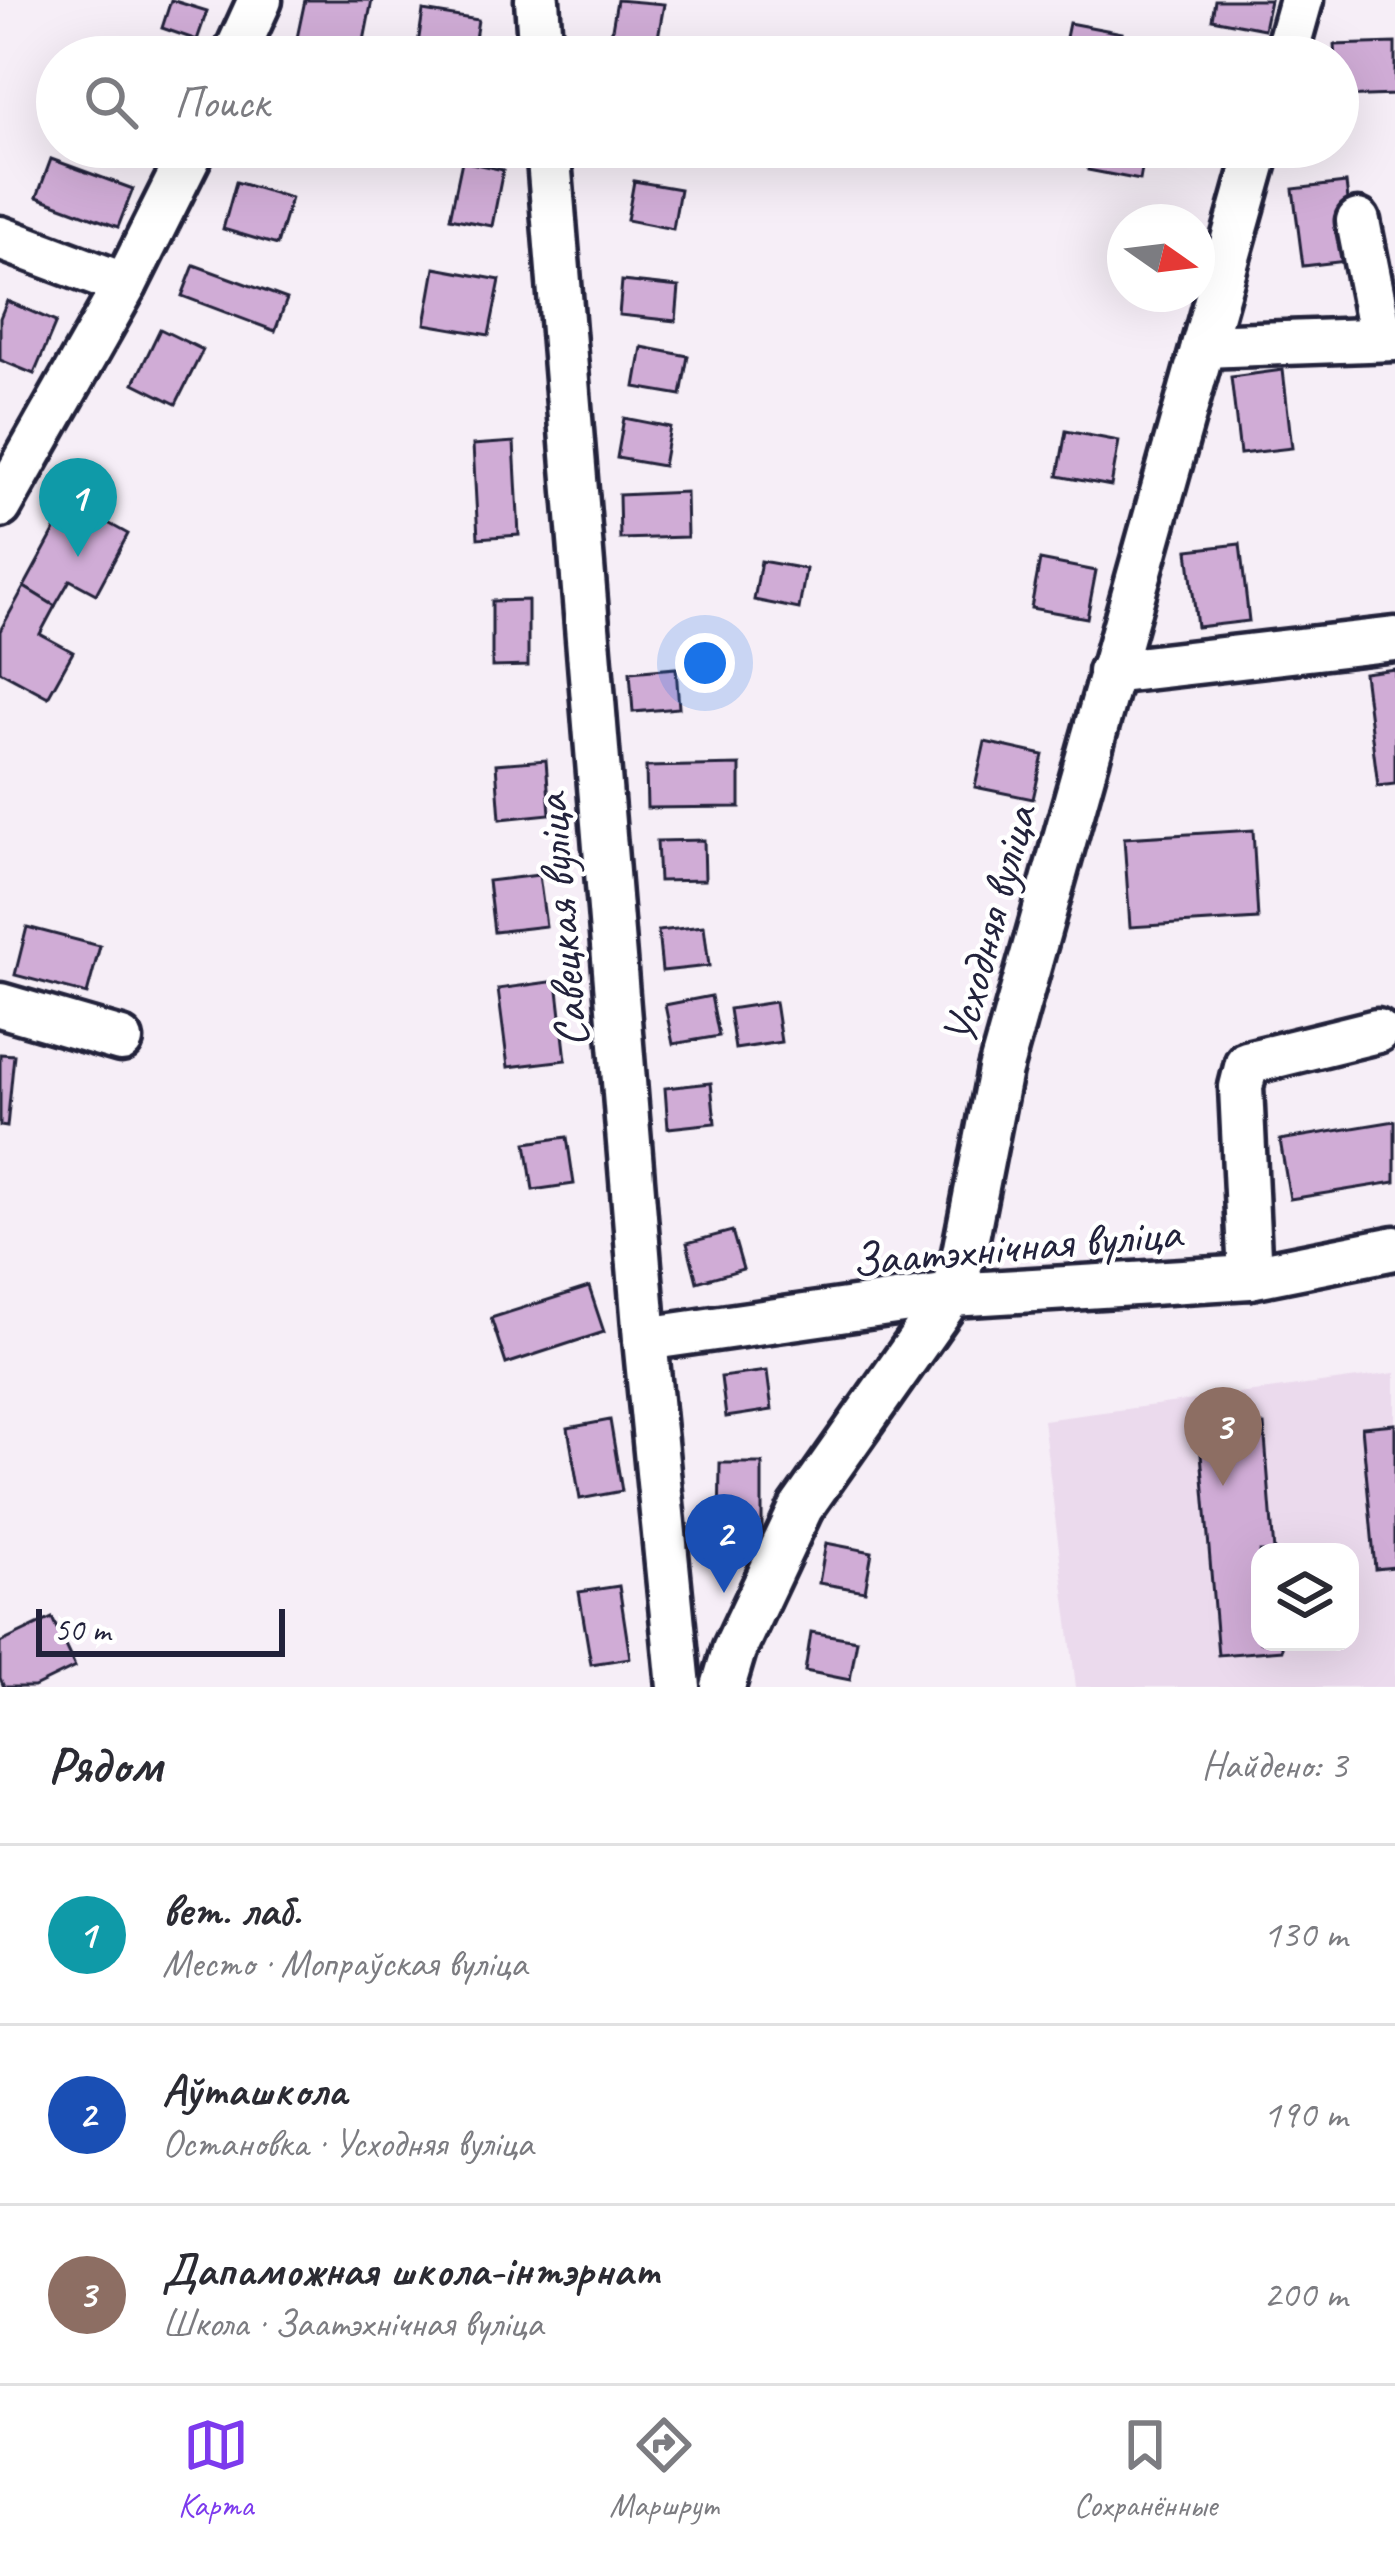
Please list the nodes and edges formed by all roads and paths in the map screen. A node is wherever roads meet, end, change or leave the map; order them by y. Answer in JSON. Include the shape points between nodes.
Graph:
{"nodes":[{"id":1,"x":260,"y":0,"type":"edge"},
{"id":2,"x":536,"y":0,"type":"edge"},
{"id":3,"x":1300,"y":0,"type":"edge"},
{"id":4,"x":244,"y":36,"type":"edge"},
{"id":5,"x":539,"y":36,"type":"edge"},
{"id":6,"x":1291,"y":36,"type":"edge"},
{"id":7,"x":184,"y":168,"type":"edge"},
{"id":8,"x":550,"y":168,"type":"edge"},
{"id":9,"x":1253,"y":168,"type":"edge"},
{"id":10,"x":1358,"y":221,"type":"dead end"},
{"id":11,"x":0,"y":238,"type":"edge"},
{"id":12,"x":125,"y":285,"type":"junction"},
{"id":13,"x":1388,"y":338,"type":"edge"},
{"id":14,"x":1204,"y":346,"type":"junction"},
{"id":15,"x":0,"y":506,"type":"edge"},
{"id":16,"x":1395,"y":639,"type":"edge"},
{"id":17,"x":1110,"y":672,"type":"junction"},
{"id":18,"x":0,"y":1005,"type":"edge"},
{"id":19,"x":1377,"y":1030,"type":"dead end"},
{"id":20,"x":121,"y":1040,"type":"dead end"},
{"id":21,"x":1395,"y":1248,"type":"edge"},
{"id":22,"x":1250,"y":1277,"type":"junction"},
{"id":23,"x":951,"y":1295,"type":"junction"},
{"id":24,"x":645,"y":1339,"type":"junction"},
{"id":25,"x":679,"y":1687,"type":"edge"},
{"id":26,"x":723,"y":1687,"type":"edge"}],
"edges":[{"from":1,"to":4,"type":"street"},
{"from":2,"to":5,"type":"street"},
{"from":3,"to":6,"type":"street"},
{"from":7,"to":12,"type":"street"},
{"from":8,"to":24,"type":"street","name":"Савецкая вуліца"},
{"from":9,"to":14,"type":"street","name":"Усходняя вуліца"},
{"from":10,"to":13,"type":"street"},
{"from":11,"to":12,"type":"street"},
{"from":12,"to":15,"type":"street"},
{"from":13,"to":14,"type":"street"},
{"from":14,"to":17,"type":"street","name":"Усходняя вуліца"},
{"from":16,"to":17,"type":"street"},
{"from":17,"to":23,"type":"street","name":"Усходняя вуліца","via":[[1000,1070]]},
{"from":18,"to":20,"type":"street"},
{"from":19,"to":22,"type":"street","via":[[1247,1063],[1241,1087]]},
{"from":21,"to":22,"type":"street","name":"Заатэхнічная вуліца"},
{"from":22,"to":23,"type":"street","name":"Заатэхнічная вуліца"},
{"from":23,"to":24,"type":"street","name":"Заатэхнічная вуліца"},
{"from":23,"to":26,"type":"street","name":"Усходняя вуліца","via":[[801,1508]]},
{"from":24,"to":25,"type":"street","name":"Савецкая вуліца"}]}
